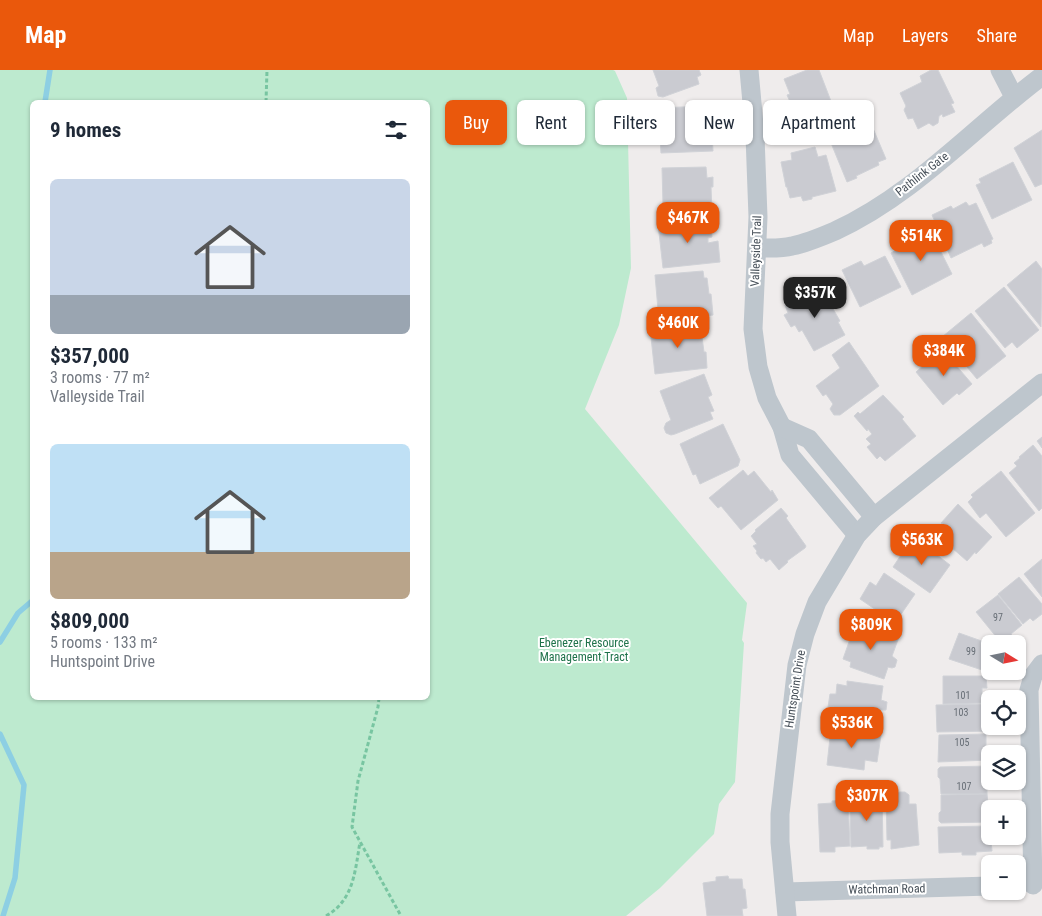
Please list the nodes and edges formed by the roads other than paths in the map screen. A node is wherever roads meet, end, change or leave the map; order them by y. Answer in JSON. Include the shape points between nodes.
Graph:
{"nodes":[{"id":1,"x":748,"y":70,"type":"edge"},
{"id":2,"x":1000,"y":70,"type":"edge"},
{"id":3,"x":1042,"y":76,"type":"edge"},
{"id":4,"x":1014,"y":97,"type":"junction"},
{"id":5,"x":758,"y":248,"type":"junction"},
{"id":6,"x":1042,"y":383,"type":"edge"},
{"id":7,"x":782,"y":427,"type":"junction"},
{"id":8,"x":874,"y":517,"type":"junction"},
{"id":9,"x":857,"y":535,"type":"junction"},
{"id":10,"x":1042,"y":664,"type":"edge"},
{"id":11,"x":1031,"y":885,"type":"edge"},
{"id":12,"x":981,"y":886,"type":"edge"},
{"id":13,"x":785,"y":892,"type":"junction"},
{"id":14,"x":787,"y":916,"type":"edge"}],
"edges":[{"from":1,"to":5,"type":"street","name":"Valleyside Trail","via":[[752,89]]},
{"from":2,"to":4,"type":"street"},
{"from":3,"to":4,"type":"street","name":"Pathlink Gate"},
{"from":4,"to":5,"type":"street","name":"Pathlink Gate","via":[[952,151],[877,209],[802,244]]},
{"from":5,"to":7,"type":"street","name":"Valleyside Trail","via":[[753,329],[758,367],[767,398]]},
{"from":6,"to":8,"type":"street","name":"Huntspoint Drive"},
{"from":7,"to":8,"type":"street","via":[[809,439]]},
{"from":7,"to":9,"type":"street","name":"Valleyside Trail","via":[[790,455]]},
{"from":8,"to":9,"type":"street","name":"Huntspoint Drive"},
{"from":9,"to":13,"type":"street","name":"Huntspoint Drive","via":[[818,602],[797,665],[780,814]]},
{"from":10,"to":11,"type":"street","via":[[1033,676],[1029,690]]},
{"from":12,"to":13,"type":"street","name":"Watchman Road"},
{"from":13,"to":14,"type":"street","name":"Huntspoint Drive"}]}
